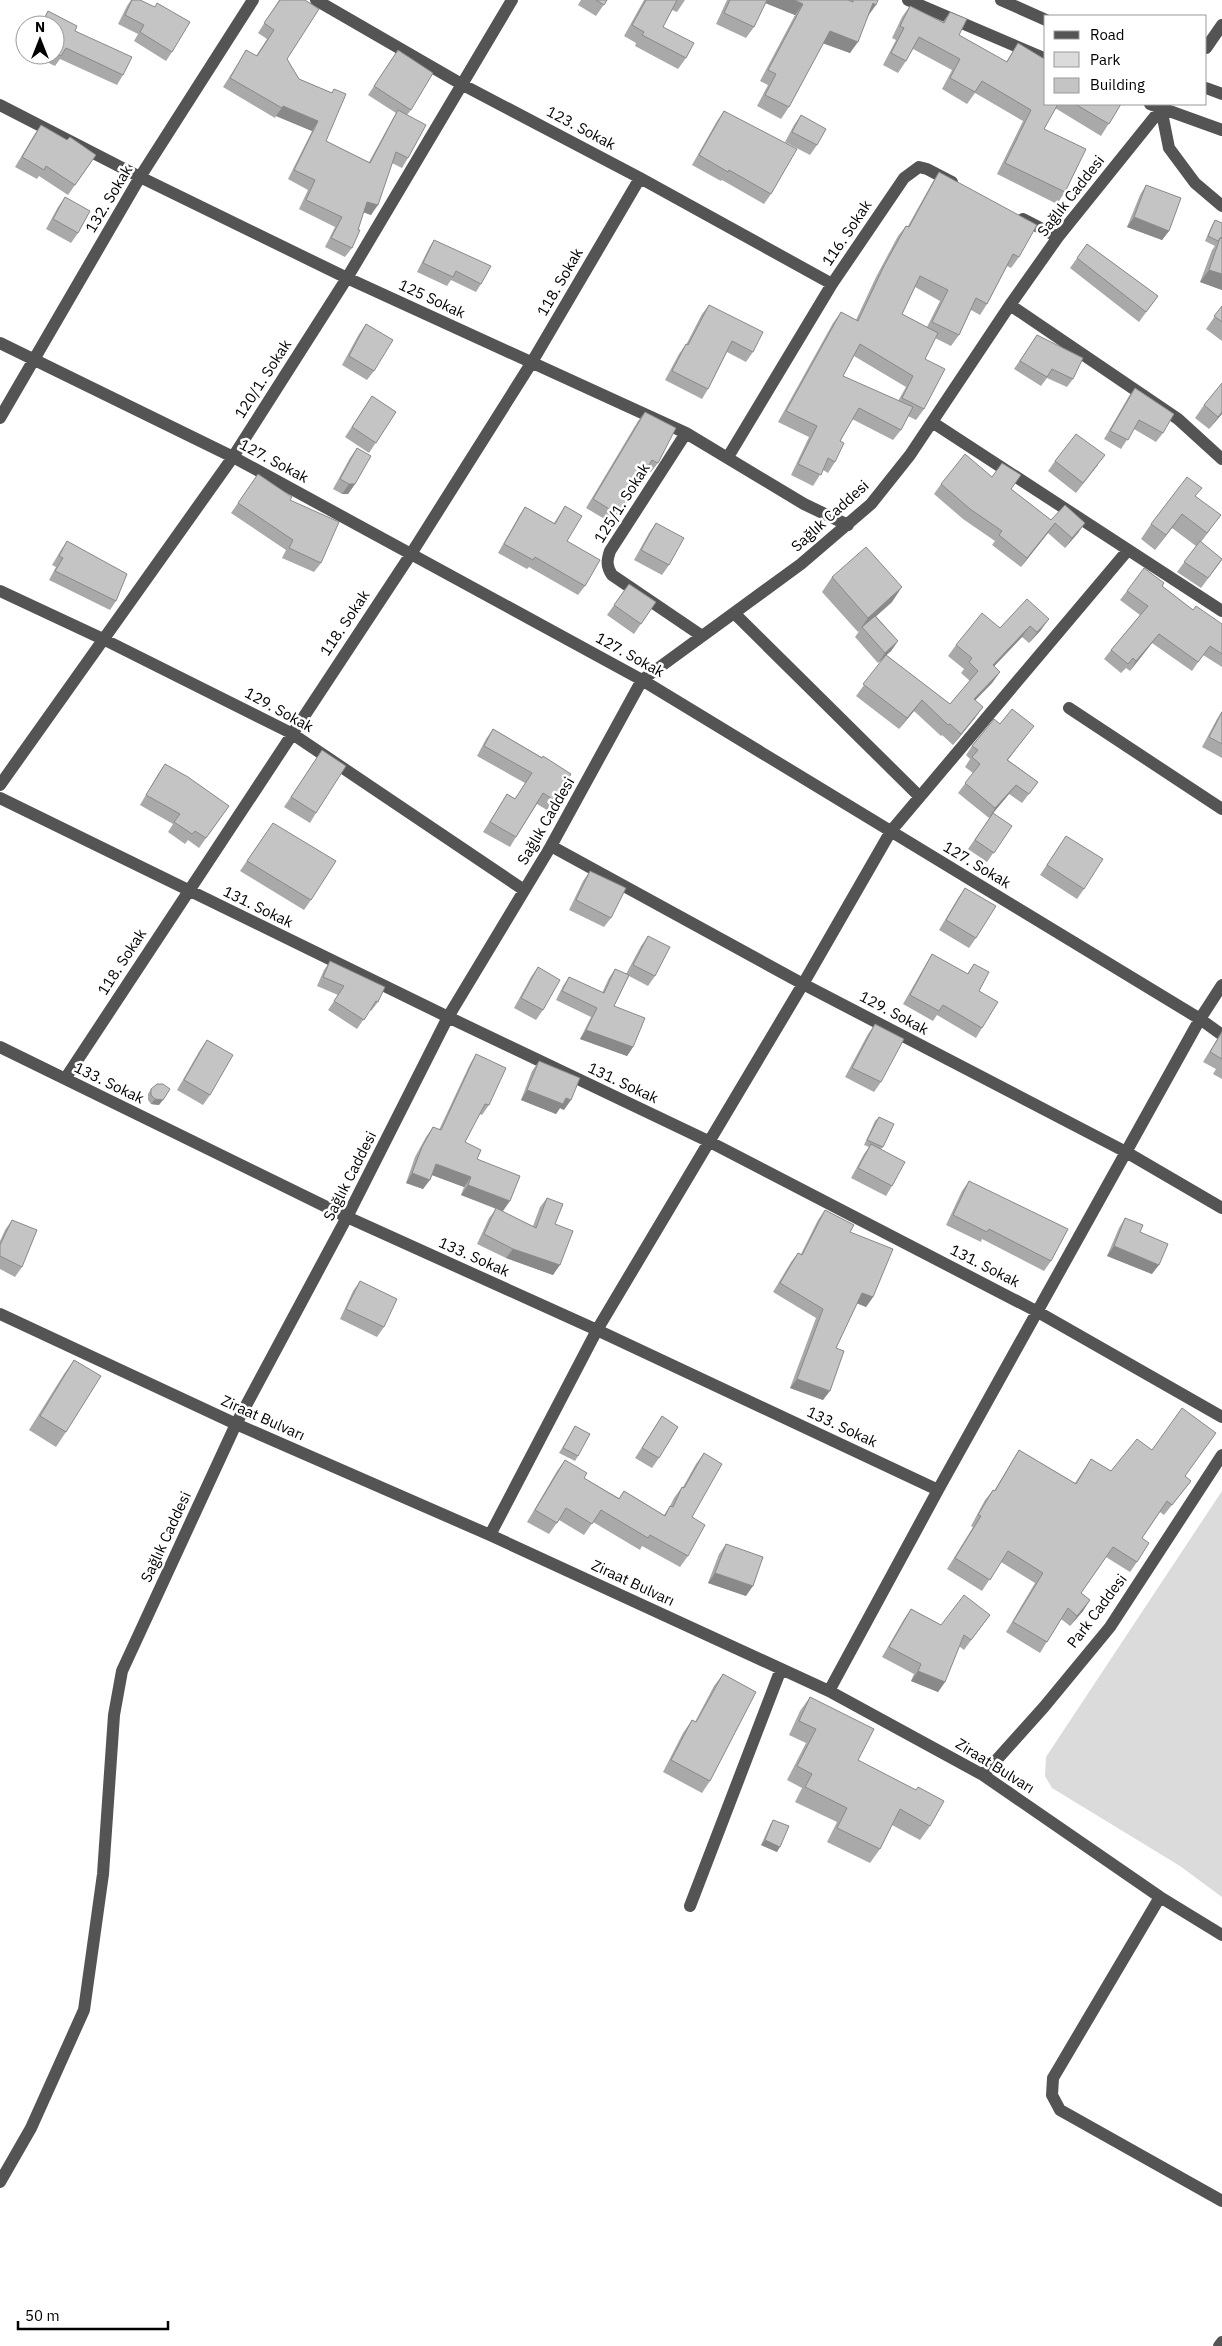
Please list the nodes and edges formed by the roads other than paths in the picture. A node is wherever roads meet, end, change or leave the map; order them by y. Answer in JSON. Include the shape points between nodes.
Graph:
{"nodes":[{"id":1,"x":253,"y":0,"type":"edge"},
{"id":2,"x":316,"y":0,"type":"edge"},
{"id":3,"x":512,"y":0,"type":"edge"},
{"id":4,"x":908,"y":0,"type":"edge"},
{"id":5,"x":1001,"y":0,"type":"edge"},
{"id":6,"x":1044,"y":19,"type":"edge"},
{"id":7,"x":1222,"y":25,"type":"edge"},
{"id":8,"x":1207,"y":47,"type":"edge"},
{"id":9,"x":1044,"y":58,"type":"edge"},
{"id":10,"x":463,"y":85,"type":"junction"},
{"id":11,"x":1207,"y":88,"type":"edge"},
{"id":12,"x":1222,"y":94,"type":"edge"},
{"id":13,"x":0,"y":104,"type":"edge"},
{"id":14,"x":1159,"y":105,"type":"edge"},
{"id":15,"x":1222,"y":130,"type":"edge"},
{"id":16,"x":140,"y":177,"type":"junction"},
{"id":17,"x":640,"y":178,"type":"junction"},
{"id":18,"x":962,"y":187,"type":"edge"},
{"id":19,"x":1222,"y":206,"type":"edge"},
{"id":20,"x":1014,"y":215,"type":"edge"},
{"id":21,"x":1058,"y":237,"type":"junction"},
{"id":22,"x":348,"y":278,"type":"junction"},
{"id":23,"x":832,"y":284,"type":"junction"},
{"id":24,"x":1010,"y":305,"type":"junction"},
{"id":25,"x":0,"y":343,"type":"edge"},
{"id":26,"x":34,"y":358,"type":"junction"},
{"id":27,"x":532,"y":362,"type":"junction"},
{"id":28,"x":0,"y":418,"type":"edge"},
{"id":29,"x":932,"y":422,"type":"junction"},
{"id":30,"x":686,"y":433,"type":"junction"},
{"id":31,"x":233,"y":457,"type":"junction"},
{"id":32,"x":728,"y":457,"type":"junction"},
{"id":33,"x":1222,"y":459,"type":"edge"},
{"id":34,"x":848,"y":525,"type":"junction"},
{"id":35,"x":1128,"y":550,"type":"junction"},
{"id":36,"x":411,"y":554,"type":"junction"},
{"id":37,"x":0,"y":591,"type":"edge"},
{"id":38,"x":1222,"y":611,"type":"edge"},
{"id":39,"x":734,"y":613,"type":"junction"},
{"id":40,"x":702,"y":636,"type":"junction"},
{"id":41,"x":105,"y":640,"type":"junction"},
{"id":42,"x":642,"y":680,"type":"junction"},
{"id":43,"x":1069,"y":708,"type":"dead end"},
{"id":44,"x":292,"y":733,"type":"junction"},
{"id":45,"x":0,"y":785,"type":"edge"},
{"id":46,"x":919,"y":796,"type":"junction"},
{"id":47,"x":0,"y":798,"type":"edge"},
{"id":48,"x":1222,"y":809,"type":"edge"},
{"id":49,"x":890,"y":830,"type":"junction"},
{"id":50,"x":551,"y":846,"type":"junction"},
{"id":51,"x":524,"y":890,"type":"junction"},
{"id":52,"x":188,"y":891,"type":"junction"},
{"id":53,"x":803,"y":984,"type":"junction"},
{"id":54,"x":1222,"y":985,"type":"edge"},
{"id":55,"x":448,"y":1017,"type":"junction"},
{"id":56,"x":1200,"y":1019,"type":"junction"},
{"id":57,"x":1222,"y":1035,"type":"edge"},
{"id":58,"x":0,"y":1048,"type":"edge"},
{"id":59,"x":65,"y":1079,"type":"junction"},
{"id":60,"x":708,"y":1141,"type":"junction"},
{"id":61,"x":1126,"y":1152,"type":"junction"},
{"id":62,"x":1222,"y":1208,"type":"edge"},
{"id":63,"x":348,"y":1217,"type":"junction"},
{"id":64,"x":1038,"y":1312,"type":"junction"},
{"id":65,"x":0,"y":1314,"type":"edge"},
{"id":66,"x":597,"y":1330,"type":"junction"},
{"id":67,"x":1222,"y":1417,"type":"edge"},
{"id":68,"x":236,"y":1424,"type":"junction"},
{"id":69,"x":1222,"y":1455,"type":"edge"},
{"id":70,"x":938,"y":1490,"type":"junction"},
{"id":71,"x":490,"y":1535,"type":"junction"},
{"id":72,"x":781,"y":1668,"type":"junction"},
{"id":73,"x":829,"y":1691,"type":"junction"},
{"id":74,"x":983,"y":1775,"type":"junction"},
{"id":75,"x":1160,"y":1897,"type":"junction"},
{"id":76,"x":690,"y":1906,"type":"dead end"},
{"id":77,"x":1222,"y":1935,"type":"edge"},
{"id":78,"x":0,"y":2182,"type":"edge"},
{"id":79,"x":1222,"y":2201,"type":"edge"},
{"id":80,"x":1222,"y":2342,"type":"edge"},
{"id":81,"x":1219,"y":2346,"type":"edge"}],
"edges":[{"from":1,"to":16,"type":"street","name":"132. Sokak"},
{"from":2,"to":10,"type":"street","name":"123. Sokak"},
{"from":3,"to":10,"type":"street","name":"120/1. Sokak"},
{"from":4,"to":9,"type":"street"},
{"from":5,"to":6,"type":"street"},
{"from":7,"to":8,"type":"street"},
{"from":10,"to":17,"type":"street","name":"123. Sokak"},
{"from":10,"to":22,"type":"street","name":"120/1. Sokak"},
{"from":11,"to":12,"type":"street"},
{"from":13,"to":16,"type":"street","name":"125 Sokak"},
{"from":14,"to":15,"type":"street"},
{"from":14,"to":19,"type":"street","via":[[1169,148],[1195,183]]},
{"from":14,"to":21,"type":"street","name":"Sağlık Caddesi"},
{"from":16,"to":22,"type":"street","name":"125 Sokak"},
{"from":16,"to":26,"type":"street","name":"132. Sokak"},
{"from":17,"to":23,"type":"street","name":"123. Sokak"},
{"from":17,"to":27,"type":"street","name":"118. Sokak"},
{"from":18,"to":23,"type":"street","name":"116. Sokak","via":[[927,169],[918,167],[912,171]]},
{"from":20,"to":21,"type":"street"},
{"from":21,"to":24,"type":"street","name":"Sağlık Caddesi"},
{"from":22,"to":27,"type":"street","name":"125 Sokak"},
{"from":22,"to":31,"type":"street","name":"120/1. Sokak"},
{"from":23,"to":32,"type":"street","name":"116. Sokak"},
{"from":24,"to":29,"type":"street","name":"Sağlık Caddesi"},
{"from":24,"to":33,"type":"street","via":[[1178,419]]},
{"from":25,"to":26,"type":"street","name":"127. Sokak"},
{"from":26,"to":28,"type":"street","name":"132. Sokak"},
{"from":26,"to":31,"type":"street","name":"127. Sokak"},
{"from":27,"to":30,"type":"street","name":"125 Sokak"},
{"from":27,"to":36,"type":"street","name":"118. Sokak"},
{"from":29,"to":34,"type":"street","name":"Sağlık Caddesi","via":[[891,481]]},
{"from":29,"to":35,"type":"street"},
{"from":30,"to":32,"type":"street","name":"125 Sokak"},
{"from":30,"to":40,"type":"street","name":"125/1. Sokak","via":[[610,551],[607,568],[612,575]]},
{"from":31,"to":36,"type":"street","name":"127. Sokak"},
{"from":31,"to":41,"type":"street","name":"120/1. Sokak"},
{"from":32,"to":34,"type":"street","name":"125 Sokak","via":[[804,504]]},
{"from":34,"to":39,"type":"street","name":"Sağlık Caddesi"},
{"from":35,"to":38,"type":"street"},
{"from":35,"to":46,"type":"street"},
{"from":36,"to":42,"type":"street","name":"127. Sokak"},
{"from":36,"to":44,"type":"street","name":"118. Sokak"},
{"from":37,"to":41,"type":"street","name":"129. Sokak"},
{"from":39,"to":40,"type":"street","name":"Sağlık Caddesi"},
{"from":39,"to":46,"type":"street"},
{"from":40,"to":42,"type":"street","name":"Sağlık Caddesi"},
{"from":41,"to":44,"type":"street","name":"129. Sokak"},
{"from":41,"to":45,"type":"street","name":"120/1. Sokak"},
{"from":42,"to":49,"type":"street","name":"127. Sokak"},
{"from":42,"to":50,"type":"street","name":"Sağlık Caddesi"},
{"from":43,"to":48,"type":"street"},
{"from":44,"to":51,"type":"street","name":"129. Sokak"},
{"from":44,"to":52,"type":"street","name":"118. Sokak"},
{"from":46,"to":49,"type":"street"},
{"from":47,"to":52,"type":"street","name":"131. Sokak"},
{"from":49,"to":53,"type":"street"},
{"from":49,"to":56,"type":"street","name":"127. Sokak"},
{"from":50,"to":51,"type":"street","name":"Sağlık Caddesi"},
{"from":50,"to":53,"type":"street","name":"129. Sokak"},
{"from":51,"to":55,"type":"street","name":"Sağlık Caddesi"},
{"from":52,"to":55,"type":"street","name":"131. Sokak"},
{"from":52,"to":59,"type":"street","name":"118. Sokak"},
{"from":53,"to":60,"type":"street"},
{"from":53,"to":61,"type":"street","name":"129. Sokak"},
{"from":54,"to":56,"type":"street"},
{"from":55,"to":60,"type":"street","name":"131. Sokak"},
{"from":55,"to":63,"type":"street","name":"Sağlık Caddesi"},
{"from":56,"to":57,"type":"street","name":"127. Sokak"},
{"from":56,"to":61,"type":"street"},
{"from":58,"to":59,"type":"street","name":"133. Sokak"},
{"from":59,"to":63,"type":"street","name":"133. Sokak"},
{"from":60,"to":64,"type":"street","name":"131. Sokak"},
{"from":60,"to":66,"type":"street"},
{"from":61,"to":62,"type":"street","name":"129. Sokak"},
{"from":61,"to":64,"type":"street"},
{"from":63,"to":66,"type":"street","name":"133. Sokak"},
{"from":63,"to":68,"type":"street","name":"Sağlık Caddesi"},
{"from":64,"to":67,"type":"street","name":"131. Sokak"},
{"from":64,"to":70,"type":"street"},
{"from":65,"to":68,"type":"street","name":"Ziraat Bulvarı"},
{"from":66,"to":70,"type":"street","name":"133. Sokak"},
{"from":66,"to":71,"type":"street"},
{"from":68,"to":71,"type":"street","name":"Ziraat Bulvarı"},
{"from":68,"to":78,"type":"street","name":"Sağlık Caddesi","via":[[122,1670],[114,1715],[103,1874],[84,2010],[31,2128]]},
{"from":69,"to":74,"type":"street","name":"Park Caddesi","via":[[1110,1627]]},
{"from":70,"to":73,"type":"street"},
{"from":71,"to":72,"type":"street","name":"Ziraat Bulvarı"},
{"from":72,"to":73,"type":"street","name":"Ziraat Bulvarı"},
{"from":72,"to":76,"type":"street"},
{"from":73,"to":74,"type":"street","name":"Ziraat Bulvarı"},
{"from":74,"to":75,"type":"street","name":"Ziraat Bulvarı"},
{"from":75,"to":77,"type":"street","name":"Ziraat Bulvarı"},
{"from":75,"to":79,"type":"street","via":[[1053,2078],[1052,2096],[1060,2110]]},
{"from":80,"to":81,"type":"street"}]}
